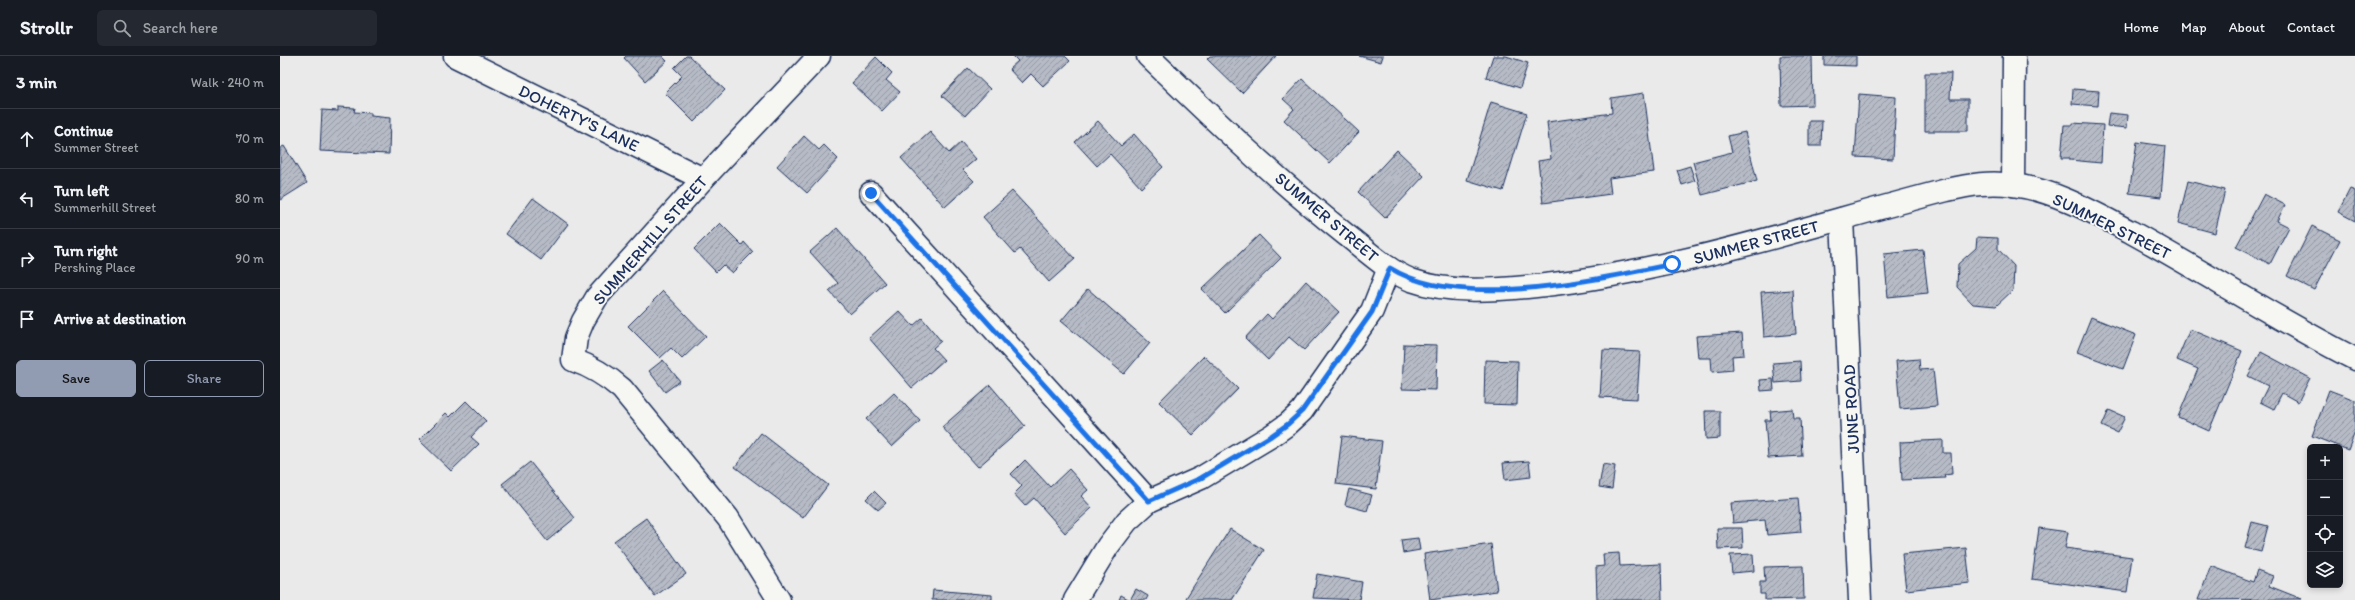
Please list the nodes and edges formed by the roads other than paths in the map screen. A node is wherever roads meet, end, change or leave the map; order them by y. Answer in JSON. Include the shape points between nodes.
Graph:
{"nodes":[{"id":1,"x":455,"y":56,"type":"edge"},
{"id":2,"x":819,"y":56,"type":"edge"},
{"id":3,"x":1148,"y":56,"type":"edge"},
{"id":4,"x":2014,"y":56,"type":"edge"},
{"id":5,"x":703,"y":179,"type":"junction"},
{"id":6,"x":2013,"y":184,"type":"junction"},
{"id":7,"x":871,"y":193,"type":"dead end"},
{"id":8,"x":1842,"y":219,"type":"junction"},
{"id":9,"x":1390,"y":268,"type":"junction"},
{"id":10,"x":2355,"y":358,"type":"edge"},
{"id":11,"x":1149,"y":501,"type":"junction"},
{"id":12,"x":779,"y":600,"type":"edge"},
{"id":13,"x":1075,"y":600,"type":"edge"},
{"id":14,"x":1860,"y":600,"type":"edge"}],
"edges":[{"from":1,"to":5,"type":"street","name":"DOHERTY'S LANE"},
{"from":2,"to":5,"type":"street","name":"SUMMERHILL STREET"},
{"from":3,"to":9,"type":"street","name":"SUMMER STREET","via":[[1209,115],[1316,210]]},
{"from":4,"to":6,"type":"street"},
{"from":5,"to":12,"type":"street","name":"SUMMERHILL STREET","via":[[597,298],[576,338],[573,360],[606,375],[632,401],[728,518]]},
{"from":6,"to":8,"type":"street","name":"SUMMER STREET","via":[[1981,183],[1960,187]]},
{"from":6,"to":10,"type":"street","name":"SUMMER STREET","via":[[2087,209]]},
{"from":7,"to":11,"type":"street"},
{"from":8,"to":9,"type":"street","name":"SUMMER STREET","via":[[1672,264],[1566,283],[1503,288],[1443,287],[1413,280]]},
{"from":8,"to":14,"type":"street","name":"JUNE ROAD"},
{"from":9,"to":11,"type":"street","via":[[1372,312],[1302,411],[1288,424],[1201,478]]},
{"from":11,"to":13,"type":"street","via":[[1127,521],[1108,546]]}]}
